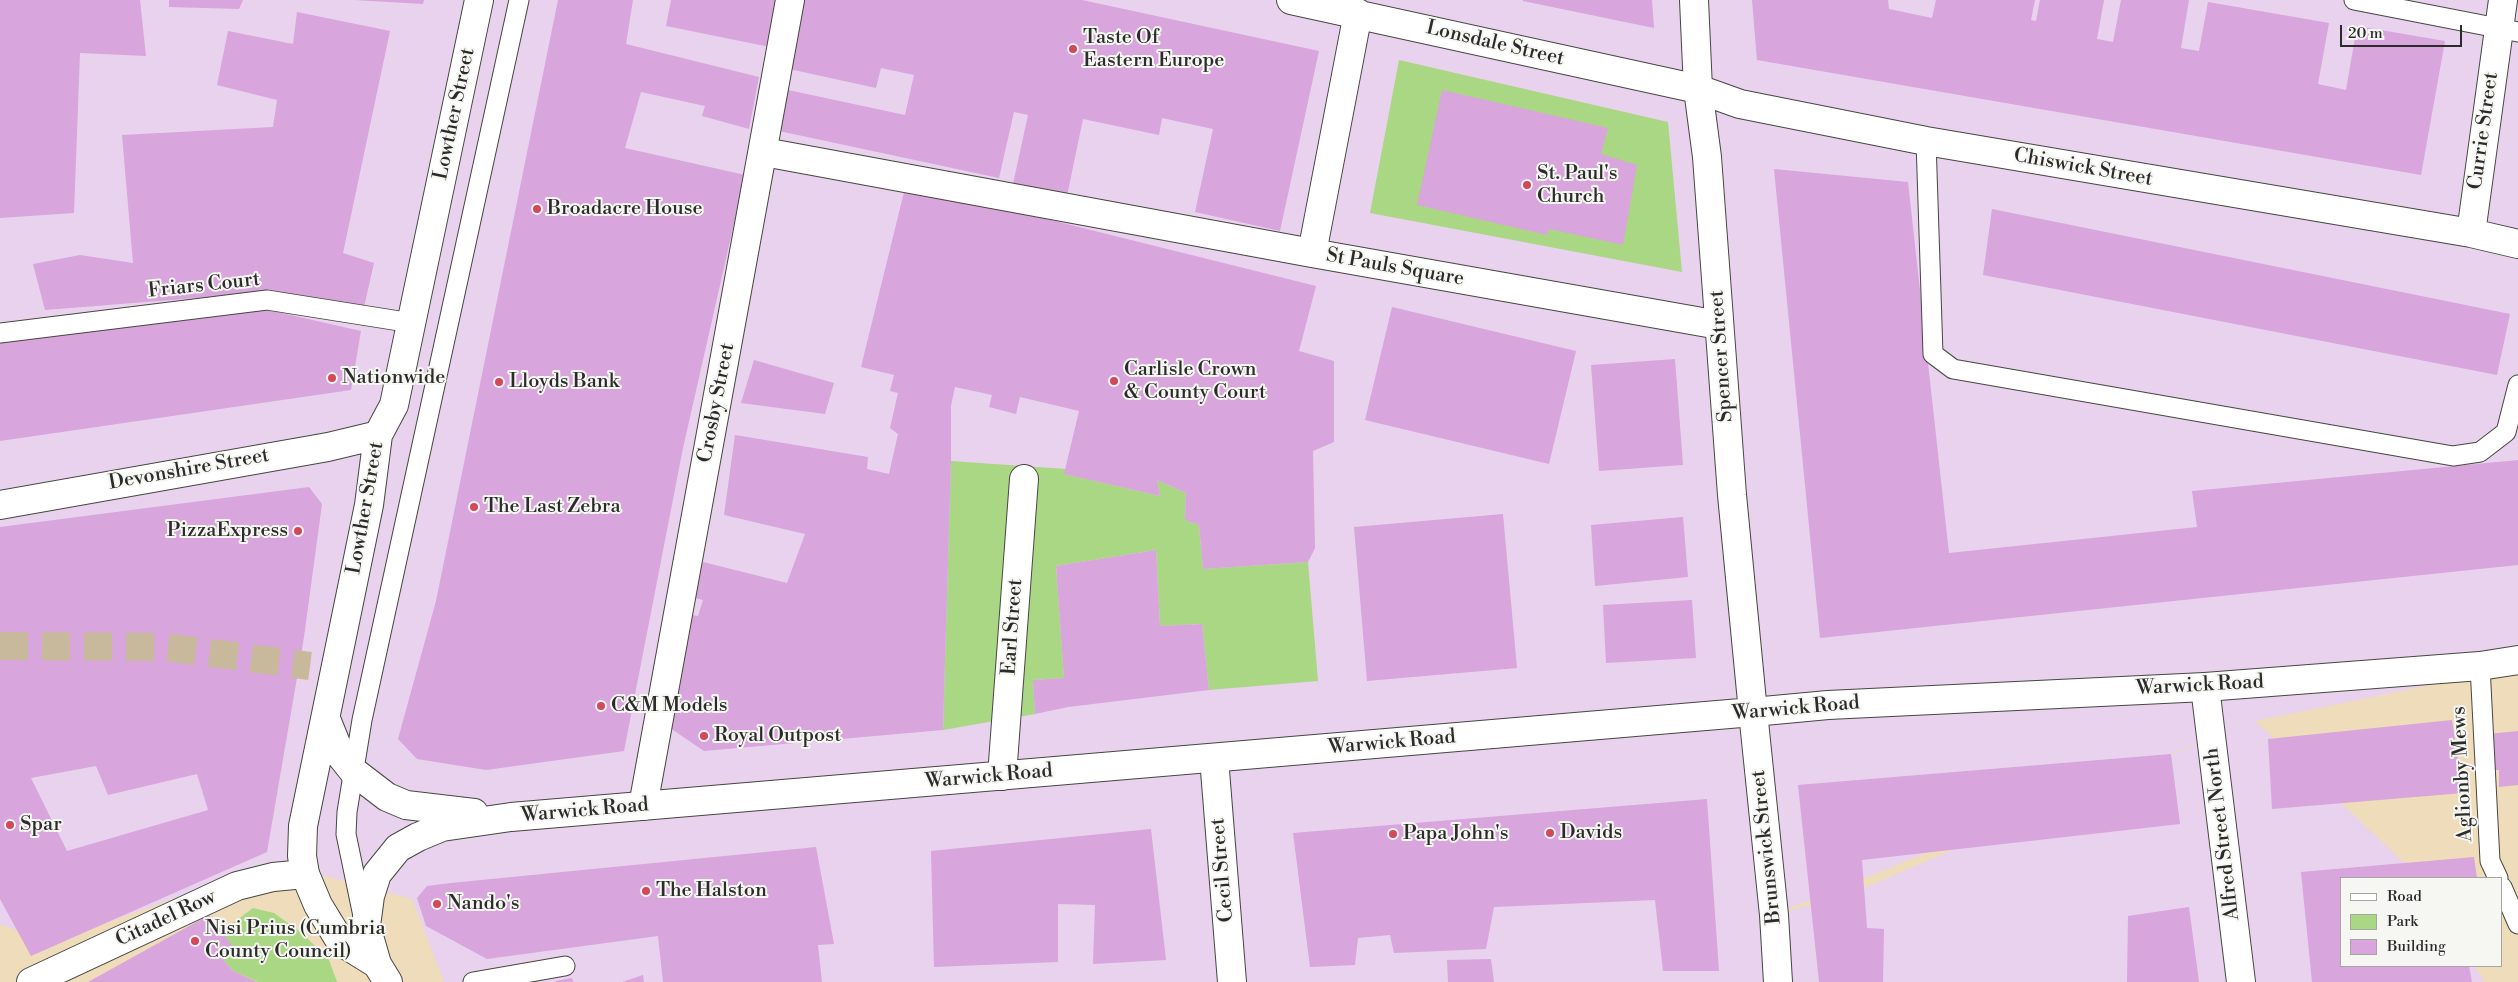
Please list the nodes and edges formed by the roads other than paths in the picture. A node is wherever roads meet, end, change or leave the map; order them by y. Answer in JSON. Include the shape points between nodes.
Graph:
{"nodes":[{"id":1,"x":479,"y":0,"type":"edge"},
{"id":2,"x":519,"y":0,"type":"edge"},
{"id":3,"x":790,"y":0,"type":"edge"},
{"id":4,"x":1291,"y":0,"type":"edge"},
{"id":5,"x":1694,"y":0,"type":"edge"},
{"id":6,"x":2354,"y":0,"type":"edge"},
{"id":7,"x":2503,"y":0,"type":"edge"},
{"id":8,"x":1358,"y":13,"type":"junction"},
{"id":9,"x":2508,"y":30,"type":"edge"},
{"id":10,"x":1698,"y":89,"type":"junction"},
{"id":11,"x":1926,"y":141,"type":"junction"},
{"id":12,"x":764,"y":152,"type":"junction"},
{"id":13,"x":2471,"y":233,"type":"junction"},
{"id":14,"x":2518,"y":244,"type":"edge"},
{"id":15,"x":1312,"y":253,"type":"junction"},
{"id":16,"x":412,"y":323,"type":"junction"},
{"id":17,"x":1719,"y":325,"type":"junction"},
{"id":18,"x":0,"y":332,"type":"edge"},
{"id":19,"x":2518,"y":385,"type":"edge"},
{"id":20,"x":378,"y":435,"type":"junction"},
{"id":21,"x":1024,"y":479,"type":"dead end"},
{"id":22,"x":0,"y":504,"type":"edge"},
{"id":23,"x":2518,"y":660,"type":"edge"},
{"id":24,"x":2480,"y":666,"type":"junction"},
{"id":25,"x":2205,"y":686,"type":"junction"},
{"id":26,"x":1753,"y":712,"type":"junction"},
{"id":27,"x":326,"y":719,"type":"junction"},
{"id":28,"x":1214,"y":758,"type":"junction"},
{"id":29,"x":353,"y":772,"type":"junction"},
{"id":30,"x":1002,"y":776,"type":"junction"},
{"id":31,"x":643,"y":806,"type":"junction"},
{"id":32,"x":511,"y":817,"type":"junction"},
{"id":33,"x":305,"y":874,"type":"junction"},
{"id":34,"x":2498,"y":877,"type":"edge"},
{"id":35,"x":2503,"y":889,"type":"edge"},
{"id":36,"x":2518,"y":924,"type":"edge"},
{"id":37,"x":366,"y":926,"type":"junction"},
{"id":38,"x":565,"y":966,"type":"dead end"},
{"id":39,"x":382,"y":973,"type":"edge"},
{"id":40,"x":31,"y":982,"type":"edge"},
{"id":41,"x":473,"y":982,"type":"edge"},
{"id":42,"x":1232,"y":982,"type":"edge"},
{"id":43,"x":1778,"y":982,"type":"edge"},
{"id":44,"x":2240,"y":982,"type":"edge"}],
"edges":[{"from":1,"to":16,"type":"street","name":"Lowther Street"},
{"from":2,"to":29,"type":"lane","via":[[414,474]]},
{"from":3,"to":12,"type":"street","name":"Crosby Street"},
{"from":4,"to":8,"type":"street","name":"Lonsdale Street"},
{"from":5,"to":10,"type":"street","name":"Spencer Street"},
{"from":6,"to":9,"type":"lane"},
{"from":7,"to":9,"type":"street","name":"Currie Street"},
{"from":8,"to":10,"type":"street","name":"Lonsdale Street"},
{"from":8,"to":15,"type":"street","name":"St Pauls Square"},
{"from":9,"to":13,"type":"street","name":"Currie Street"},
{"from":10,"to":11,"type":"street","name":"Chiswick Street","via":[[1740,104]]},
{"from":10,"to":17,"type":"street","name":"Spencer Street","via":[[1707,157]]},
{"from":11,"to":13,"type":"street","name":"Chiswick Street"},
{"from":11,"to":19,"type":"lane","via":[[1934,354],[1953,369],[2453,456],[2480,452],[2506,432]]},
{"from":12,"to":15,"type":"street"},
{"from":12,"to":31,"type":"street","name":"Crosby Street"},
{"from":13,"to":14,"type":"street","name":"Chiswick Street"},
{"from":15,"to":17,"type":"street","name":"St Pauls Square"},
{"from":16,"to":18,"type":"lane","name":"Friars Court","via":[[267,300]]},
{"from":16,"to":20,"type":"street","name":"Lowther Street","via":[[394,405]]},
{"from":17,"to":26,"type":"street","name":"Spencer Street"},
{"from":20,"to":22,"type":"street","name":"Devonshire Street","via":[[328,447]]},
{"from":20,"to":27,"type":"street","name":"Lowther Street","via":[[369,505]]},
{"from":21,"to":30,"type":"street","name":"Earl Street"},
{"from":23,"to":24,"type":"street","name":"Warwick Road"},
{"from":24,"to":25,"type":"street","name":"Warwick Road"},
{"from":24,"to":34,"type":"lane","name":"Aglionby Mews","via":[[2490,860]]},
{"from":25,"to":26,"type":"street","name":"Warwick Road","via":[[1828,705]]},
{"from":25,"to":44,"type":"street","name":"Alfred Street North"},
{"from":26,"to":28,"type":"street","name":"Warwick Road"},
{"from":26,"to":43,"type":"street","name":"Brunswick Street"},
{"from":27,"to":29,"type":"street","via":[[341,756]]},
{"from":27,"to":33,"type":"street","name":"Lowther Street","via":[[303,826]]},
{"from":28,"to":30,"type":"street","name":"Warwick Road"},
{"from":28,"to":42,"type":"street","name":"Cecil Street"},
{"from":29,"to":32,"type":"street","via":[[387,797],[406,805]]},
{"from":29,"to":37,"type":"lane","via":[[346,834]]},
{"from":30,"to":31,"type":"street","name":"Warwick Road"},
{"from":31,"to":32,"type":"street","name":"Warwick Road"},
{"from":32,"to":37,"type":"street","name":"Warwick Road","via":[[442,827],[398,848],[377,874]]},
{"from":33,"to":39,"type":"street","name":"Lowther Street","via":[[340,941]]},
{"from":33,"to":40,"type":"street","name":"Citadel Row","via":[[273,877],[236,886]]},
{"from":35,"to":36,"type":"lane"},
{"from":37,"to":39,"type":"street","name":"Warwick Road"},
{"from":38,"to":41,"type":"lane"}]}
